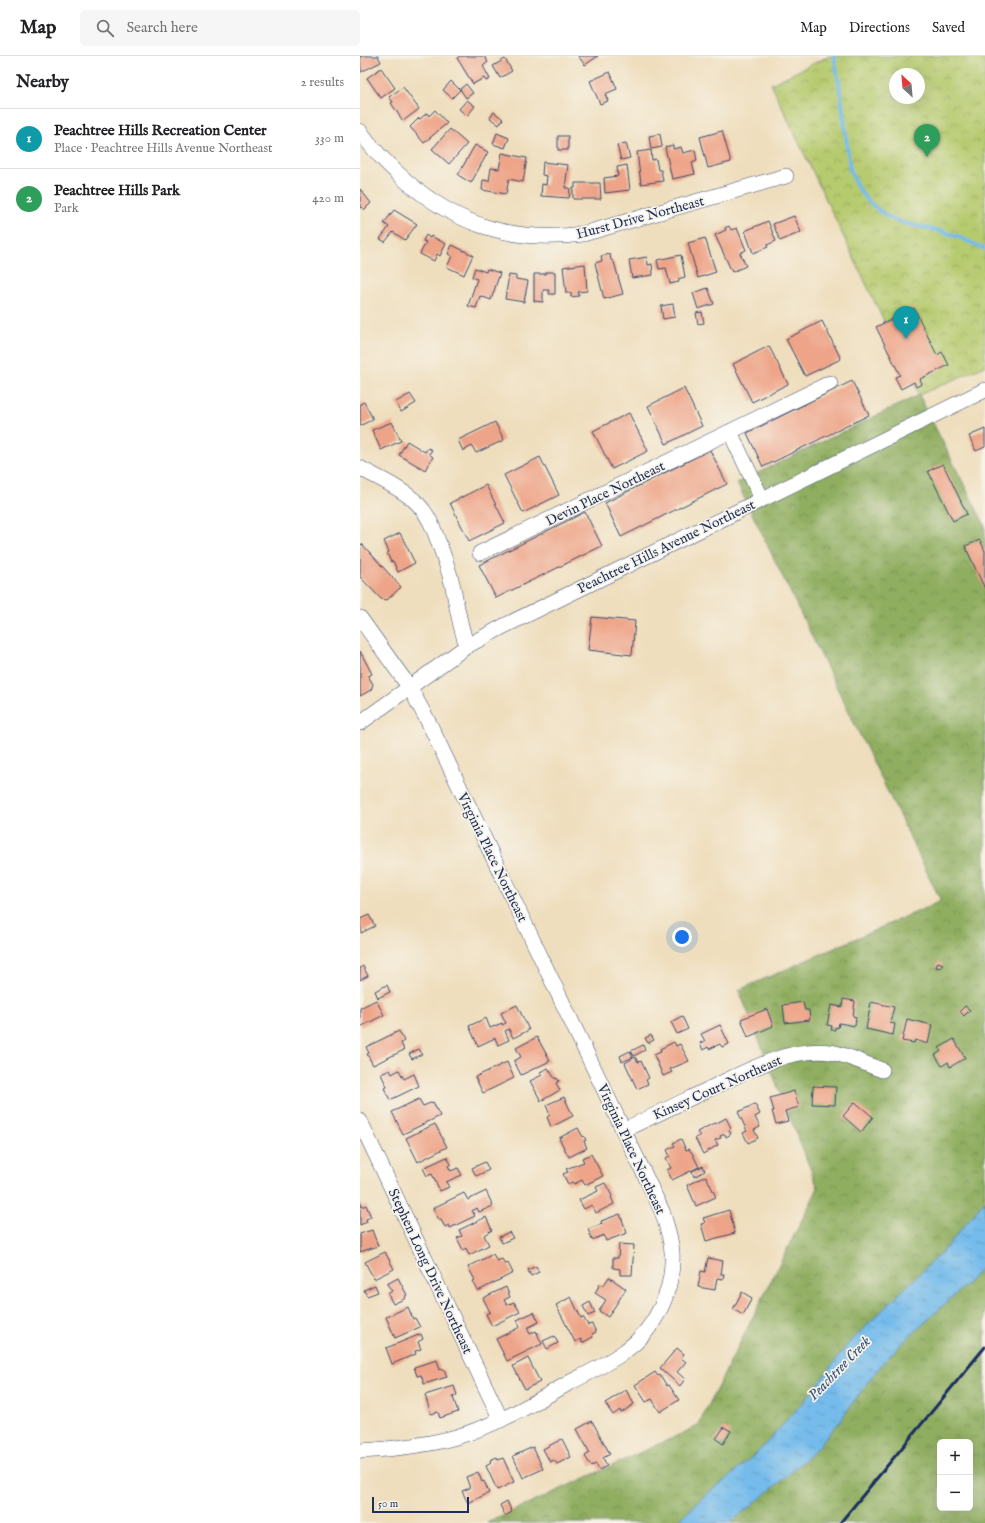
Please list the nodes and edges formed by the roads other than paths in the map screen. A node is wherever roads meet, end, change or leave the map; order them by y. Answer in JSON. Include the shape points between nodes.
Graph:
{"nodes":[{"id":1,"x":360,"y":131,"type":"edge"},
{"id":2,"x":786,"y":176,"type":"dead end"},
{"id":3,"x":830,"y":382,"type":"dead end"},
{"id":4,"x":985,"y":390,"type":"edge"},
{"id":5,"x":730,"y":432,"type":"junction"},
{"id":6,"x":360,"y":468,"type":"edge"},
{"id":7,"x":762,"y":499,"type":"junction"},
{"id":8,"x":480,"y":553,"type":"dead end"},
{"id":9,"x":360,"y":618,"type":"edge"},
{"id":10,"x":467,"y":646,"type":"junction"},
{"id":11,"x":410,"y":688,"type":"junction"},
{"id":12,"x":360,"y":723,"type":"edge"},
{"id":13,"x":882,"y":1070,"type":"dead end"},
{"id":14,"x":360,"y":1122,"type":"edge"},
{"id":15,"x":623,"y":1130,"type":"junction"},
{"id":16,"x":501,"y":1420,"type":"junction"},
{"id":17,"x":360,"y":1451,"type":"edge"}],
"edges":[{"from":1,"to":2,"type":"street","name":"Hurst Drive Northeast","via":[[389,166],[440,207],[492,230],[516,235],[562,237],[583,234]]},
{"from":3,"to":5,"type":"street","name":"Devin Place Northeast"},
{"from":4,"to":7,"type":"street","name":"Peachtree Hills Avenue Northeast"},
{"from":5,"to":7,"type":"street"},
{"from":5,"to":8,"type":"street","name":"Devin Place Northeast"},
{"from":6,"to":10,"type":"street","via":[[407,495],[425,512],[446,562],[460,628]]},
{"from":7,"to":10,"type":"street","name":"Peachtree Hills Avenue Northeast"},
{"from":9,"to":11,"type":"street","name":"Virginia Place Northeast"},
{"from":10,"to":11,"type":"street","name":"Peachtree Hills Avenue Northeast"},
{"from":11,"to":12,"type":"street","name":"Peachtree Hills Avenue Northeast"},
{"from":11,"to":15,"type":"street","name":"Virginia Place Northeast"},
{"from":13,"to":15,"type":"street","name":"Kinsey Court Northeast","via":[[830,1052],[785,1056],[760,1065]]},
{"from":14,"to":16,"type":"street","name":"Stephen Long Drive Northeast"},
{"from":15,"to":16,"type":"street","name":"Virginia Place Northeast","via":[[662,1211],[669,1234],[672,1269],[663,1304],[648,1330],[624,1352]]},
{"from":16,"to":17,"type":"street","name":"Virginia Place Northeast","via":[[455,1437],[407,1447]]}]}
